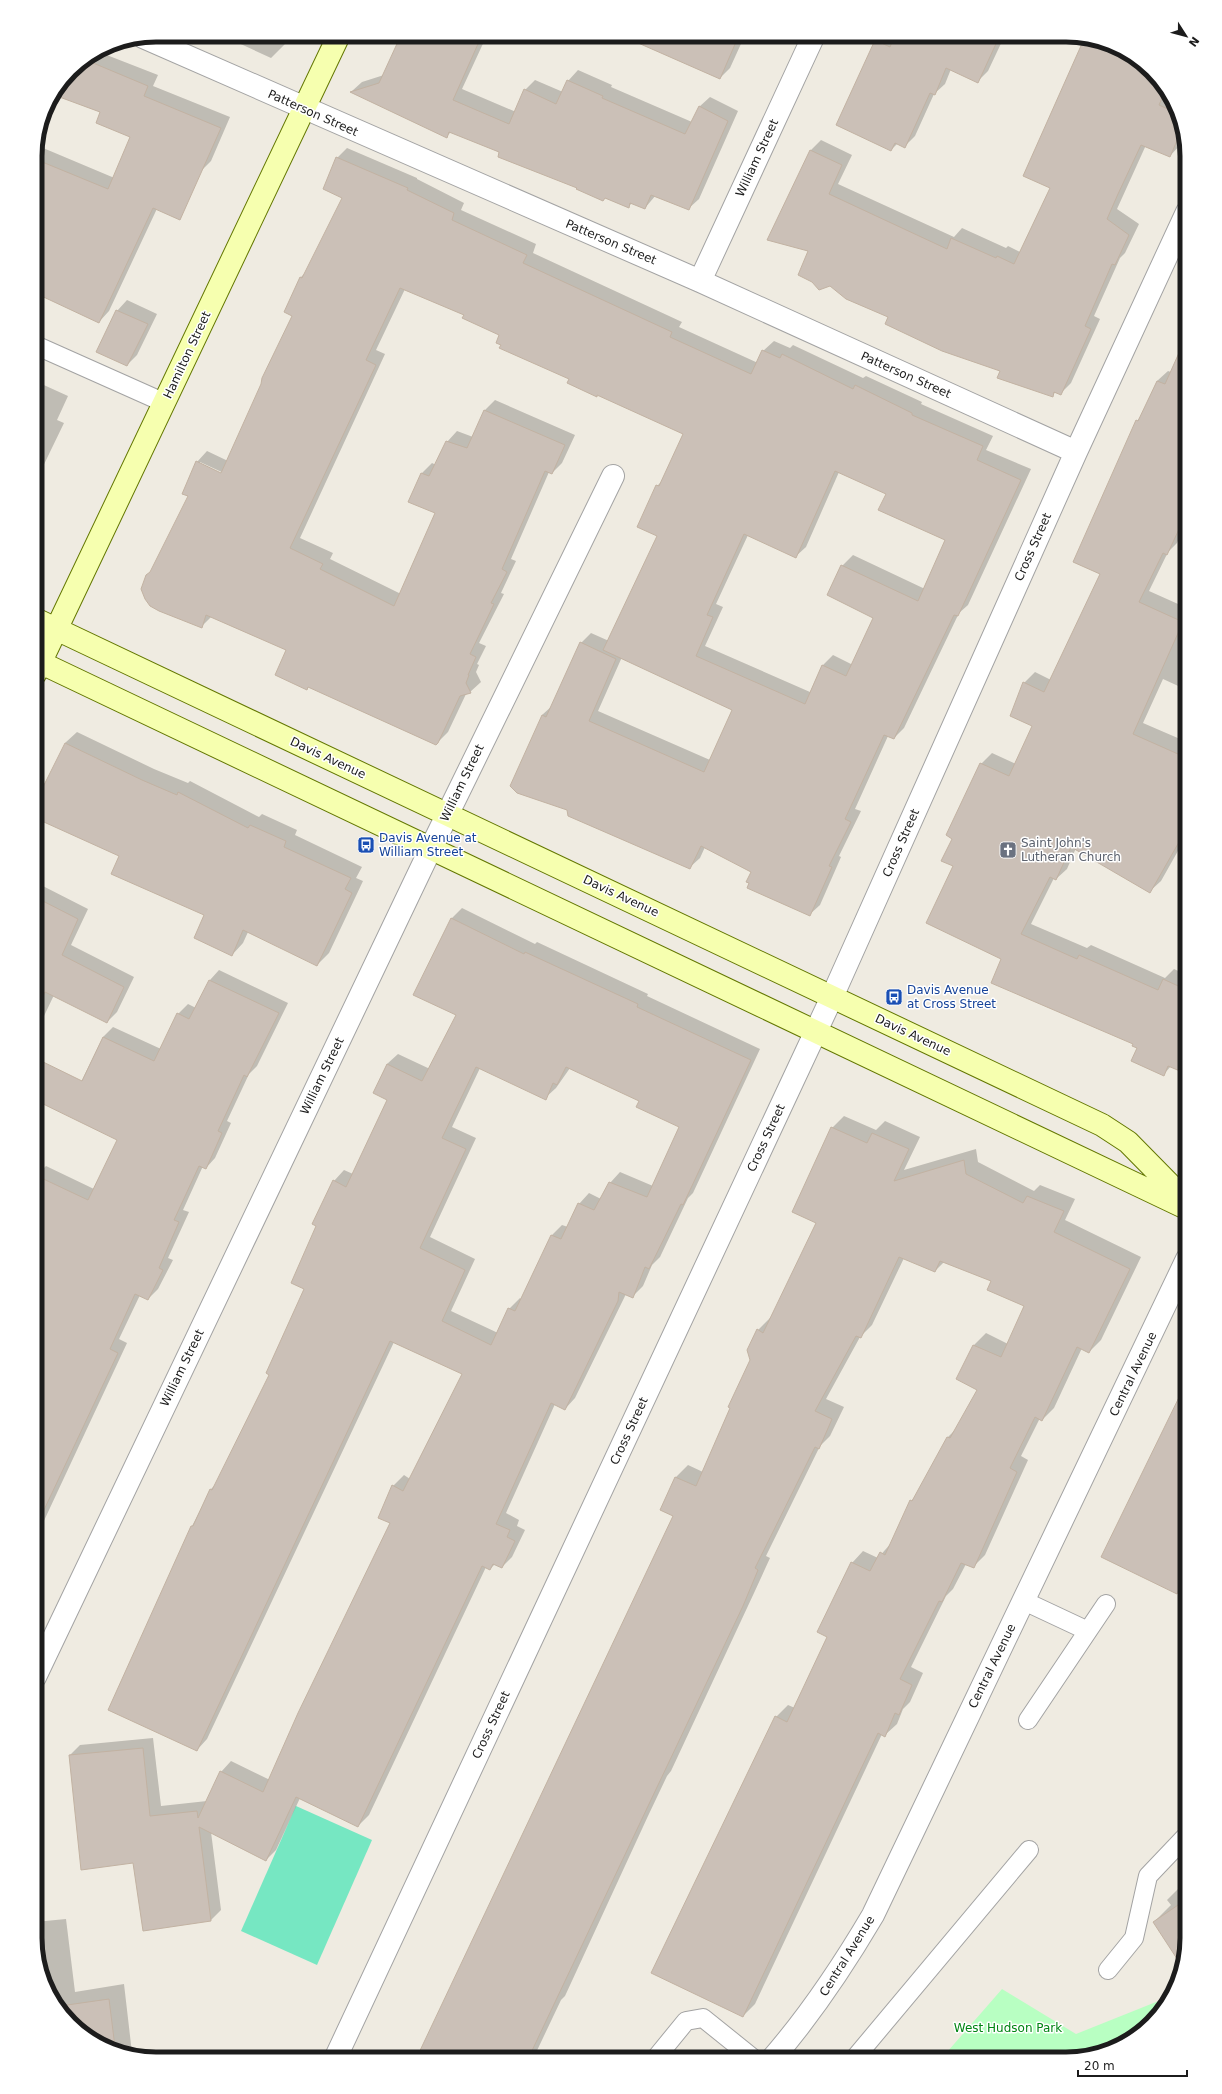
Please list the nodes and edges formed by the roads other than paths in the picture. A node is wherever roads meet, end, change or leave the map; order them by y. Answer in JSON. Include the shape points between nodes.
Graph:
{"nodes":[{"id":1,"x":152,"y":42,"type":"edge"},
{"id":2,"x":336,"y":42,"type":"edge"},
{"id":3,"x":811,"y":42,"type":"edge"},
{"id":4,"x":304,"y":109,"type":"junction"},
{"id":5,"x":1180,"y":227,"type":"edge"},
{"id":6,"x":700,"y":282,"type":"junction"},
{"id":7,"x":42,"y":348,"type":"edge"},
{"id":8,"x":164,"y":403,"type":"junction"},
{"id":9,"x":1076,"y":452,"type":"junction"},
{"id":10,"x":613,"y":476,"type":"dead end"},
{"id":11,"x":42,"y":622,"type":"edge"},
{"id":12,"x":57,"y":629,"type":"junction"},
{"id":13,"x":42,"y":657,"type":"edge"},
{"id":14,"x":42,"y":668,"type":"edge"},
{"id":15,"x":447,"y":814,"type":"junction"},
{"id":16,"x":431,"y":848,"type":"junction"},
{"id":17,"x":832,"y":997,"type":"junction"},
{"id":18,"x":816,"y":1030,"type":"junction"},
{"id":19,"x":1180,"y":1195,"type":"edge"},
{"id":20,"x":1180,"y":1205,"type":"edge"},
{"id":21,"x":1180,"y":1273,"type":"edge"},
{"id":22,"x":1024,"y":1601,"type":"junction"},
{"id":23,"x":1106,"y":1604,"type":"dead end"},
{"id":24,"x":1088,"y":1631,"type":"junction"},
{"id":25,"x":42,"y":1662,"type":"edge"},
{"id":26,"x":1028,"y":1720,"type":"dead end"},
{"id":27,"x":1180,"y":1842,"type":"edge"},
{"id":28,"x":1029,"y":1850,"type":"dead end"},
{"id":29,"x":1108,"y":1970,"type":"dead end"},
{"id":30,"x":338,"y":2052,"type":"edge"},
{"id":31,"x":661,"y":2052,"type":"edge"},
{"id":32,"x":745,"y":2052,"type":"edge"},
{"id":33,"x":778,"y":2052,"type":"edge"},
{"id":34,"x":860,"y":2052,"type":"edge"}],
"edges":[{"from":1,"to":4,"type":"street","name":"Patterson Street"},
{"from":2,"to":4,"type":"street","name":"Hamilton Street"},
{"from":3,"to":6,"type":"street","name":"William Street"},
{"from":4,"to":6,"type":"street","name":"Patterson Street"},
{"from":4,"to":8,"type":"street","name":"Hamilton Street"},
{"from":5,"to":9,"type":"street","name":"Cross Street"},
{"from":6,"to":9,"type":"street","name":"Patterson Street"},
{"from":7,"to":8,"type":"lane"},
{"from":8,"to":12,"type":"street","name":"Hamilton Street"},
{"from":9,"to":17,"type":"street","name":"Cross Street"},
{"from":10,"to":15,"type":"street","name":"William Street"},
{"from":11,"to":12,"type":"street","name":"Davis Avenue"},
{"from":12,"to":13,"type":"street","name":"Hamilton Street"},
{"from":12,"to":15,"type":"street","name":"Davis Avenue"},
{"from":14,"to":16,"type":"street"},
{"from":15,"to":16,"type":"street","name":"William Street"},
{"from":15,"to":17,"type":"street","name":"Davis Avenue"},
{"from":16,"to":18,"type":"street"},
{"from":16,"to":25,"type":"street","name":"William Street"},
{"from":17,"to":18,"type":"street","name":"Cross Street"},
{"from":17,"to":19,"type":"street","name":"Davis Avenue","via":[[1102,1125],[1128,1142]]},
{"from":18,"to":20,"type":"street"},
{"from":18,"to":30,"type":"street","name":"Cross Street"},
{"from":21,"to":22,"type":"street","name":"Central Avenue"},
{"from":22,"to":24,"type":"lane"},
{"from":22,"to":33,"type":"street","name":"Central Avenue","via":[[873,1915],[827,1989]]},
{"from":23,"to":24,"type":"lane"},
{"from":24,"to":26,"type":"lane"},
{"from":27,"to":29,"type":"lane","via":[[1148,1876],[1134,1938]]},
{"from":28,"to":34,"type":"lane"},
{"from":31,"to":32,"type":"lane","via":[[686,2021],[703,2018]]}]}
